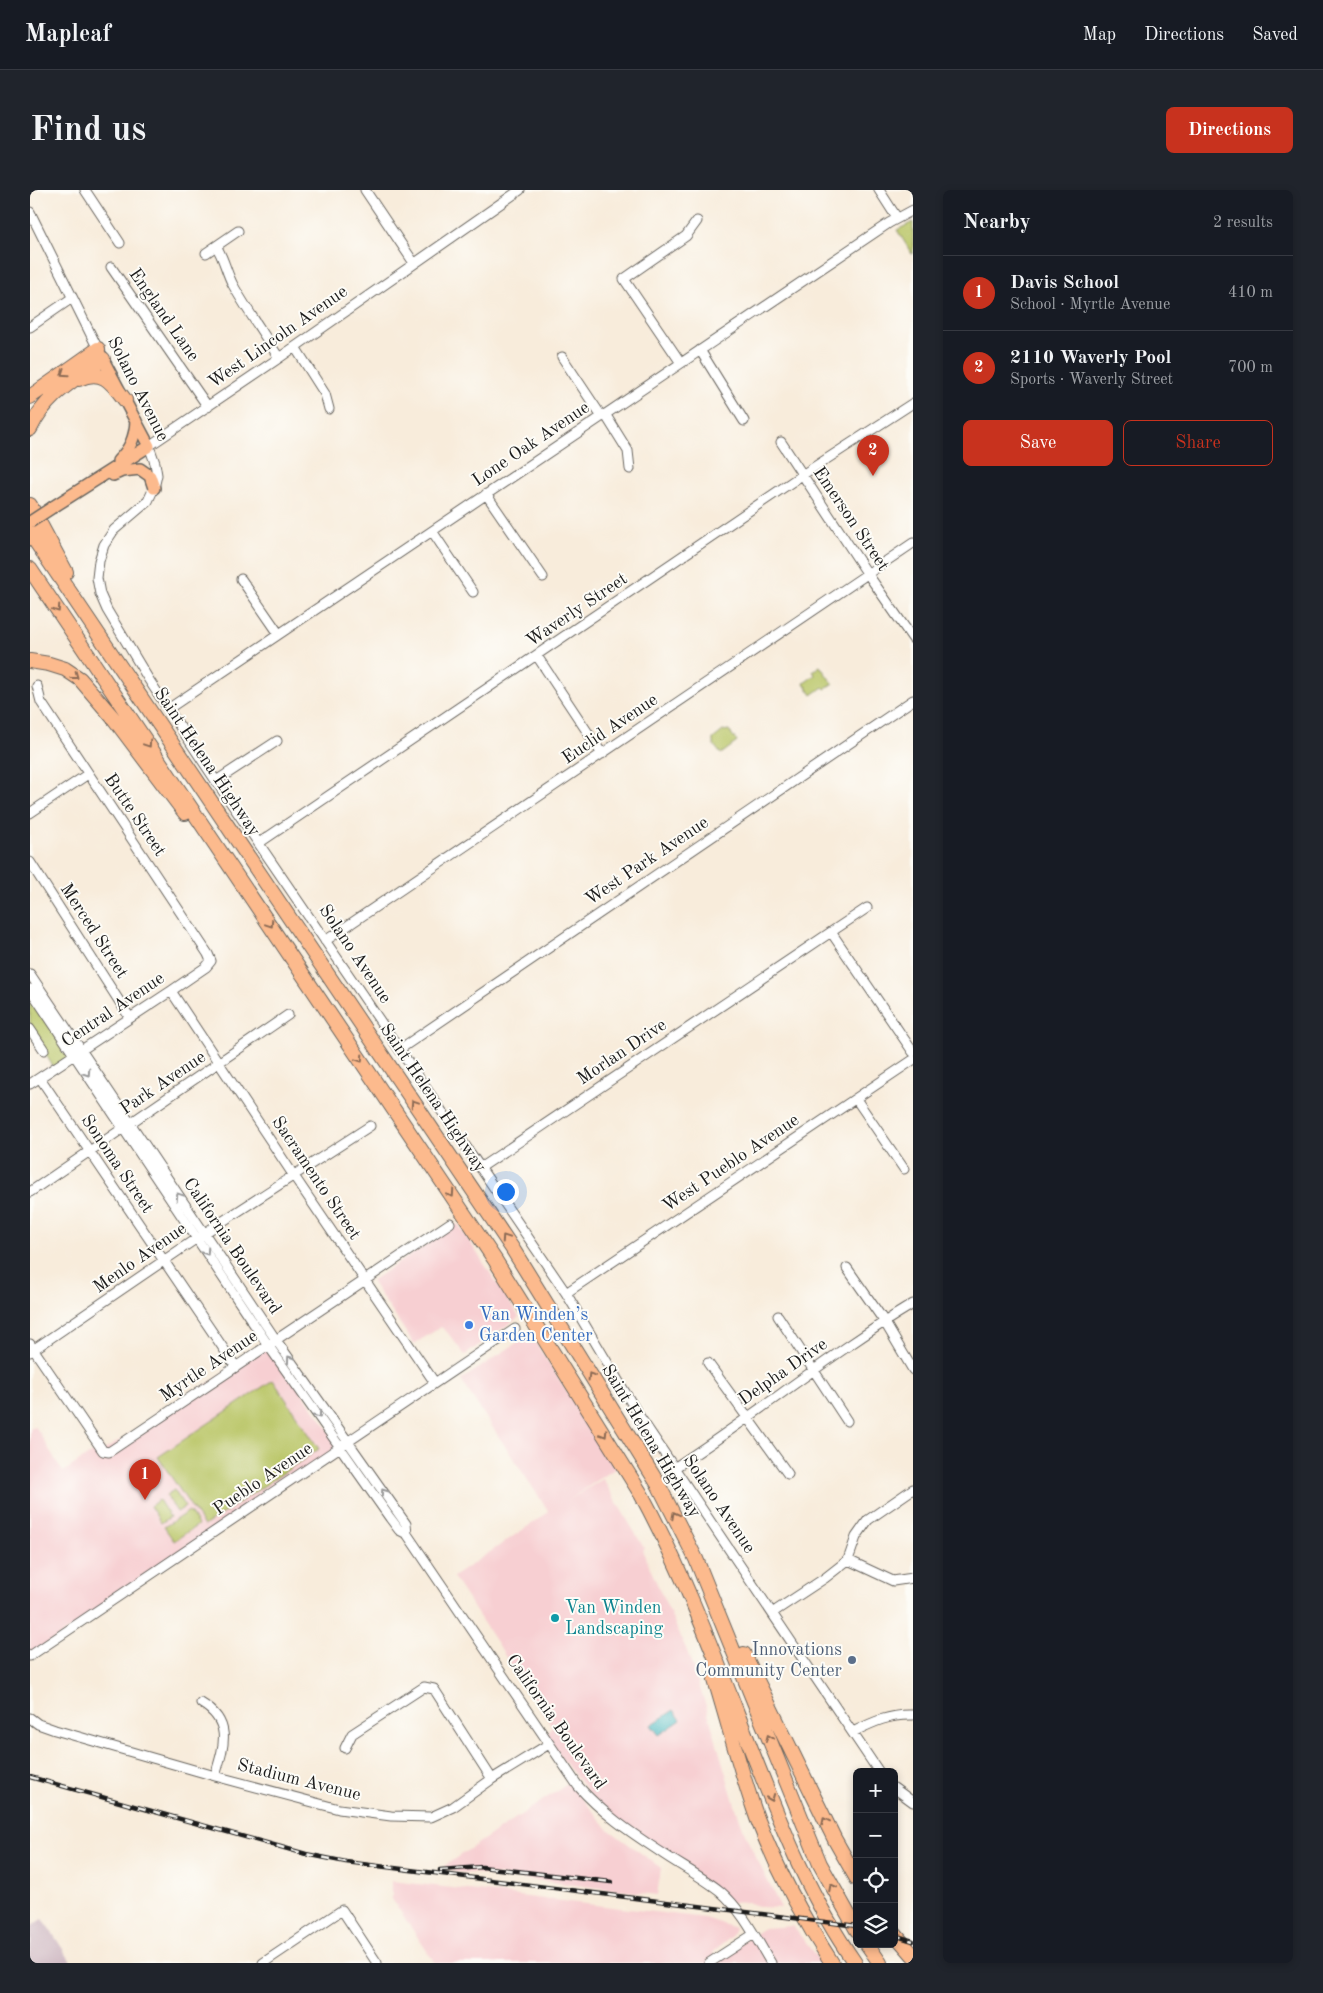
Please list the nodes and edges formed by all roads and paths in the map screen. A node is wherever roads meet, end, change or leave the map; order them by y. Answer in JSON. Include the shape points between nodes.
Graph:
{"nodes":[{"id":1,"x":85,"y":190,"type":"edge"},
{"id":2,"x":365,"y":190,"type":"edge"},
{"id":3,"x":520,"y":190,"type":"edge"},
{"id":4,"x":879,"y":190,"type":"edge"},
{"id":5,"x":913,"y":210,"type":"edge"},
{"id":6,"x":30,"y":212,"type":"edge"},
{"id":7,"x":897,"y":218,"type":"junction"},
{"id":8,"x":697,"y":222,"type":"dead end"},
{"id":9,"x":238,"y":231,"type":"dead end"},
{"id":10,"x":120,"y":243,"type":"dead end"},
{"id":11,"x":216,"y":246,"type":"junction"},
{"id":12,"x":206,"y":252,"type":"dead end"},
{"id":13,"x":414,"y":263,"type":"junction"},
{"id":14,"x":111,"y":267,"type":"dead end"},
{"id":15,"x":72,"y":298,"type":"junction"},
{"id":16,"x":30,"y":327,"type":"edge"},
{"id":17,"x":295,"y":347,"type":"junction"},
{"id":18,"x":700,"y":350,"type":"junction"},
{"id":19,"x":100,"y":354,"type":"junction"},
{"id":20,"x":562,"y":357,"type":"dead end"},
{"id":21,"x":279,"y":358,"type":"junction"},
{"id":22,"x":681,"y":363,"type":"junction"},
{"id":23,"x":70,"y":383,"type":"junction"},
{"id":24,"x":30,"y":397,"type":"edge"},
{"id":25,"x":125,"y":400,"type":"junction"},
{"id":26,"x":913,"y":403,"type":"edge"},
{"id":27,"x":208,"y":407,"type":"junction"},
{"id":28,"x":329,"y":409,"type":"dead end"},
{"id":29,"x":603,"y":416,"type":"junction"},
{"id":30,"x":136,"y":421,"type":"junction"},
{"id":31,"x":744,"y":421,"type":"dead end"},
{"id":32,"x":30,"y":429,"type":"edge"},
{"id":33,"x":781,"y":442,"type":"dead end"},
{"id":34,"x":149,"y":446,"type":"junction"},
{"id":35,"x":630,"y":469,"type":"dead end"},
{"id":36,"x":107,"y":472,"type":"junction"},
{"id":37,"x":802,"y":476,"type":"junction"},
{"id":38,"x":154,"y":488,"type":"junction"},
{"id":39,"x":73,"y":494,"type":"junction"},
{"id":40,"x":486,"y":494,"type":"junction"},
{"id":41,"x":30,"y":505,"type":"edge"},
{"id":42,"x":30,"y":522,"type":"edge"},
{"id":43,"x":432,"y":531,"type":"junction"},
{"id":44,"x":30,"y":533,"type":"edge"},
{"id":45,"x":913,"y":543,"type":"edge"},
{"id":46,"x":30,"y":569,"type":"edge"},
{"id":47,"x":867,"y":573,"type":"junction"},
{"id":48,"x":543,"y":577,"type":"dead end"},
{"id":49,"x":241,"y":579,"type":"dead end"},
{"id":50,"x":473,"y":592,"type":"dead end"},
{"id":51,"x":279,"y":634,"type":"junction"},
{"id":52,"x":913,"y":639,"type":"edge"},
{"id":53,"x":537,"y":656,"type":"junction"},
{"id":54,"x":30,"y":661,"type":"edge"},
{"id":55,"x":37,"y":686,"type":"dead end"},
{"id":56,"x":139,"y":695,"type":"junction"},
{"id":57,"x":913,"y":700,"type":"edge"},
{"id":58,"x":168,"y":709,"type":"junction"},
{"id":59,"x":277,"y":741,"type":"dead end"},
{"id":60,"x":602,"y":754,"type":"junction"},
{"id":61,"x":88,"y":774,"type":"junction"},
{"id":62,"x":216,"y":781,"type":"junction"},
{"id":63,"x":30,"y":813,"type":"edge"},
{"id":64,"x":259,"y":843,"type":"junction"},
{"id":65,"x":30,"y":862,"type":"edge"},
{"id":66,"x":242,"y":884,"type":"junction"},
{"id":67,"x":867,"y":908,"type":"dead end"},
{"id":68,"x":831,"y":932,"type":"junction"},
{"id":69,"x":325,"y":941,"type":"junction"},
{"id":70,"x":211,"y":961,"type":"joint"},
{"id":71,"x":30,"y":974,"type":"edge"},
{"id":72,"x":30,"y":990,"type":"edge"},
{"id":73,"x":171,"y":991,"type":"junction"},
{"id":74,"x":288,"y":1015,"type":"dead end"},
{"id":75,"x":130,"y":1018,"type":"junction"},
{"id":76,"x":30,"y":1029,"type":"edge"},
{"id":77,"x":400,"y":1049,"type":"junction"},
{"id":78,"x":44,"y":1050,"type":"dead end"},
{"id":79,"x":913,"y":1052,"type":"edge"},
{"id":80,"x":78,"y":1053,"type":"junction"},
{"id":81,"x":913,"y":1060,"type":"edge"},
{"id":82,"x":220,"y":1064,"type":"junction"},
{"id":83,"x":40,"y":1078,"type":"junction"},
{"id":84,"x":30,"y":1084,"type":"edge"},
{"id":85,"x":856,"y":1099,"type":"junction"},
{"id":86,"x":370,"y":1126,"type":"dead end"},
{"id":87,"x":127,"y":1127,"type":"junction"},
{"id":88,"x":89,"y":1151,"type":"junction"},
{"id":89,"x":480,"y":1168,"type":"junction"},
{"id":90,"x":904,"y":1169,"type":"dead end"},
{"id":91,"x":294,"y":1176,"type":"junction"},
{"id":92,"x":30,"y":1192,"type":"edge"},
{"id":93,"x":450,"y":1223,"type":"dead end"},
{"id":94,"x":200,"y":1236,"type":"junction"},
{"id":95,"x":164,"y":1261,"type":"junction"},
{"id":96,"x":847,"y":1268,"type":"dead end"},
{"id":97,"x":365,"y":1281,"type":"junction"},
{"id":98,"x":566,"y":1293,"type":"junction"},
{"id":99,"x":913,"y":1304,"type":"edge"},
{"id":100,"x":778,"y":1316,"type":"dead end"},
{"id":101,"x":884,"y":1321,"type":"junction"},
{"id":102,"x":515,"y":1329,"type":"dead end"},
{"id":103,"x":272,"y":1343,"type":"junction"},
{"id":104,"x":31,"y":1349,"type":"edge"},
{"id":105,"x":708,"y":1363,"type":"dead end"},
{"id":106,"x":236,"y":1367,"type":"junction"},
{"id":107,"x":813,"y":1370,"type":"junction"},
{"id":108,"x":913,"y":1370,"type":"edge"},
{"id":109,"x":435,"y":1383,"type":"junction"},
{"id":110,"x":746,"y":1418,"type":"junction"},
{"id":111,"x":847,"y":1421,"type":"dead end"},
{"id":112,"x":349,"y":1442,"type":"junction"},
{"id":113,"x":341,"y":1447,"type":"junction"},
{"id":114,"x":674,"y":1468,"type":"junction"},
{"id":115,"x":788,"y":1474,"type":"dead end"},
{"id":116,"x":913,"y":1489,"type":"edge"},
{"id":117,"x":407,"y":1534,"type":"junction"},
{"id":118,"x":696,"y":1559,"type":"junction"},
{"id":119,"x":848,"y":1560,"type":"junction"},
{"id":120,"x":913,"y":1578,"type":"edge"},
{"id":121,"x":695,"y":1607,"type":"junction"},
{"id":122,"x":772,"y":1613,"type":"junction"},
{"id":123,"x":30,"y":1656,"type":"edge"},
{"id":124,"x":201,"y":1703,"type":"dead end"},
{"id":125,"x":913,"y":1715,"type":"edge"},
{"id":126,"x":30,"y":1718,"type":"edge"},
{"id":127,"x":853,"y":1732,"type":"junction"},
{"id":128,"x":549,"y":1744,"type":"junction"},
{"id":129,"x":345,"y":1748,"type":"dead end"},
{"id":130,"x":876,"y":1768,"type":"edge"},
{"id":131,"x":215,"y":1776,"type":"junction"},
{"id":132,"x":492,"y":1780,"type":"junction"},
{"id":133,"x":898,"y":1791,"type":"edge"},
{"id":134,"x":913,"y":1802,"type":"edge"},
{"id":135,"x":853,"y":1872,"type":"edge"},
{"id":136,"x":853,"y":1923,"type":"edge"},
{"id":137,"x":754,"y":1934,"type":"junction"},
{"id":138,"x":898,"y":1938,"type":"edge"},
{"id":139,"x":870,"y":1948,"type":"edge"},
{"id":140,"x":913,"y":1955,"type":"edge"},
{"id":141,"x":263,"y":1963,"type":"edge"},
{"id":142,"x":377,"y":1963,"type":"edge"},
{"id":143,"x":709,"y":1963,"type":"edge"},
{"id":144,"x":771,"y":1963,"type":"edge"},
{"id":145,"x":832,"y":1963,"type":"edge"},
{"id":146,"x":855,"y":1963,"type":"edge"},
{"id":147,"x":880,"y":1963,"type":"edge"}],
"edges":[{"from":1,"to":10,"type":"street"},
{"from":2,"to":13,"type":"street"},
{"from":3,"to":13,"type":"street","name":"West Lincoln Avenue"},
{"from":4,"to":7,"type":"street"},
{"from":5,"to":7,"type":"street","name":"Lone Oak Avenue"},
{"from":6,"to":15,"type":"street","name":"Solano Avenue"},
{"from":7,"to":18,"type":"street","name":"Lone Oak Avenue"},
{"from":8,"to":22,"type":"street","via":[[686,236],[624,280]]},
{"from":9,"to":11,"type":"street"},
{"from":11,"to":12,"type":"street"},
{"from":11,"to":21,"type":"street","via":[[237,293]]},
{"from":13,"to":17,"type":"street","name":"West Lincoln Avenue"},
{"from":14,"to":27,"type":"street","name":"England Lane"},
{"from":15,"to":16,"type":"street"},
{"from":15,"to":19,"type":"street","name":"Solano Avenue"},
{"from":17,"to":21,"type":"street","name":"West Lincoln Avenue"},
{"from":17,"to":28,"type":"street","via":[[325,394]]},
{"from":18,"to":22,"type":"street","name":"Lone Oak Avenue"},
{"from":18,"to":31,"type":"street"},
{"from":19,"to":23,"type":"highway"},
{"from":19,"to":24,"type":"highway","one_way":true},
{"from":19,"to":25,"type":"main road","name":"Solano Avenue"},
{"from":20,"to":29,"type":"street"},
{"from":21,"to":27,"type":"street","name":"West Lincoln Avenue"},
{"from":22,"to":29,"type":"street","name":"Lone Oak Avenue"},
{"from":23,"to":25,"type":"highway","via":[[88,375],[103,377]]},
{"from":23,"to":32,"type":"highway","via":[[51,397]]},
{"from":25,"to":30,"type":"main road","name":"Solano Avenue"},
{"from":26,"to":37,"type":"street","name":"Waverly Street"},
{"from":27,"to":34,"type":"street","name":"West Lincoln Avenue"},
{"from":29,"to":35,"type":"street","via":[[628,451]]},
{"from":29,"to":40,"type":"street","name":"Lone Oak Avenue"},
{"from":30,"to":34,"type":"main road","name":"Solano Avenue"},
{"from":30,"to":36,"type":"main road","via":[[131,444]]},
{"from":33,"to":37,"type":"street","name":"Emerson Street"},
{"from":34,"to":36,"type":"main road","name":"West Lincoln Avenue"},
{"from":34,"to":38,"type":"street","name":"Solano Avenue","via":[[157,476]]},
{"from":36,"to":39,"type":"main road","name":"West Lincoln Avenue"},
{"from":37,"to":47,"type":"street","name":"Emerson Street"},
{"from":37,"to":53,"type":"street","name":"Waverly Street"},
{"from":38,"to":39,"type":"main road","via":[[146,472],[133,469]]},
{"from":38,"to":58,"type":"street","name":"Solano Avenue","via":[[148,501],[114,530],[104,545],[97,578],[107,610]]},
{"from":39,"to":42,"type":"main road","name":"West Lincoln Avenue","bridge":true},
{"from":40,"to":43,"type":"street","name":"Lone Oak Avenue"},
{"from":40,"to":48,"type":"street"},
{"from":41,"to":56,"type":"highway"},
{"from":43,"to":50,"type":"street"},
{"from":43,"to":51,"type":"street","name":"Lone Oak Avenue"},
{"from":44,"to":56,"type":"highway","name":"Saint Helena Highway"},
{"from":45,"to":47,"type":"street","name":"Euclid Avenue"},
{"from":46,"to":66,"type":"highway","name":"Saint Helena Highway","one_way":true},
{"from":47,"to":52,"type":"street","name":"Emerson Street"},
{"from":47,"to":60,"type":"street","name":"Euclid Avenue"},
{"from":49,"to":51,"type":"street"},
{"from":51,"to":58,"type":"street","name":"Lone Oak Avenue"},
{"from":53,"to":60,"type":"street"},
{"from":53,"to":64,"type":"street","name":"Waverly Street"},
{"from":54,"to":66,"type":"highway","one_way":true,"via":[[65,669],[80,679]]},
{"from":55,"to":61,"type":"street","name":"Butte Street","via":[[41,702]]},
{"from":118,"to":56,"type":"highway","name":"Saint Helena Highway","one_way":true,"via":[[654,1477],[512,1248]]},
{"from":57,"to":77,"type":"street","name":"West Park Avenue"},
{"from":58,"to":62,"type":"street","name":"Solano Avenue"},
{"from":59,"to":62,"type":"street"},
{"from":60,"to":69,"type":"street","name":"Euclid Avenue"},
{"from":61,"to":63,"type":"street"},
{"from":61,"to":70,"type":"street","name":"Butte Street"},
{"from":62,"to":64,"type":"street","name":"Solano Avenue"},
{"from":64,"to":69,"type":"street","name":"Solano Avenue"},
{"from":65,"to":75,"type":"street","name":"Merced Street"},
{"from":66,"to":121,"type":"highway","name":"Saint Helena Highway","one_way":true,"via":[[496,1260],[641,1494]]},
{"from":67,"to":68,"type":"street","name":"Morlan Drive"},
{"from":68,"to":79,"type":"street"},
{"from":68,"to":89,"type":"street","name":"Morlan Drive"},
{"from":69,"to":77,"type":"street","name":"Solano Avenue"},
{"from":70,"to":73,"type":"street","name":"Central Avenue"},
{"from":71,"to":80,"type":"street","name":"California Boulevard"},
{"from":72,"to":80,"type":"street","name":"California Boulevard"},
{"from":73,"to":75,"type":"street","name":"Central Avenue"},
{"from":73,"to":82,"type":"street","name":"Sacramento Street"},
{"from":74,"to":82,"type":"street","name":"Park Avenue"},
{"from":75,"to":80,"type":"street","name":"Central Avenue"},
{"from":76,"to":78,"type":"street"},
{"from":77,"to":89,"type":"street","name":"Solano Avenue"},
{"from":80,"to":83,"type":"street","name":"Central Avenue"},
{"from":80,"to":87,"type":"street","name":"California Boulevard"},
{"from":81,"to":85,"type":"street","name":"West Pueblo Avenue"},
{"from":82,"to":87,"type":"street","name":"Park Avenue"},
{"from":82,"to":91,"type":"street","name":"Sacramento Street"},
{"from":83,"to":84,"type":"street","name":"Central Avenue"},
{"from":83,"to":88,"type":"street","name":"Sonoma Street"},
{"from":85,"to":90,"type":"street"},
{"from":85,"to":98,"type":"street","name":"West Pueblo Avenue"},
{"from":86,"to":91,"type":"street","name":"Menlo Avenue"},
{"from":87,"to":88,"type":"street","name":"Park Avenue"},
{"from":87,"to":94,"type":"street","name":"California Boulevard"},
{"from":88,"to":92,"type":"street","name":"Park Avenue"},
{"from":88,"to":95,"type":"street","name":"Sonoma Street"},
{"from":89,"to":98,"type":"street","name":"Solano Avenue"},
{"from":91,"to":94,"type":"street","name":"Menlo Avenue"},
{"from":91,"to":97,"type":"street","name":"Sacramento Street"},
{"from":93,"to":97,"type":"street","name":"Myrtle Avenue"},
{"from":94,"to":95,"type":"street","name":"Menlo Avenue"},
{"from":94,"to":103,"type":"street","name":"California Boulevard"},
{"from":95,"to":104,"type":"street","name":"Menlo Avenue"},
{"from":95,"to":106,"type":"street","name":"Sonoma Street"},
{"from":96,"to":101,"type":"street"},
{"from":97,"to":103,"type":"street","name":"Myrtle Avenue"},
{"from":97,"to":109,"type":"street","name":"Sacramento Street"},
{"from":98,"to":114,"type":"street","name":"Solano Avenue","via":[[634,1408]]},
{"from":99,"to":101,"type":"street","name":"Delpha Drive"},
{"from":100,"to":107,"type":"street"},
{"from":101,"to":107,"type":"street","name":"Delpha Drive"},
{"from":101,"to":108,"type":"street"},
{"from":102,"to":109,"type":"street","name":"Pueblo Avenue"},
{"from":103,"to":106,"type":"street","name":"Myrtle Avenue"},
{"from":112,"to":103,"type":"street","name":"California Boulevard","one_way":true},
{"from":103,"to":113,"type":"street","name":"California Boulevard","one_way":true},
{"from":104,"to":106,"type":"street","name":"Myrtle Avenue","via":[[103,1451],[109,1452]]},
{"from":105,"to":110,"type":"street"},
{"from":107,"to":110,"type":"street","name":"Delpha Drive"},
{"from":107,"to":111,"type":"street"},
{"from":109,"to":112,"type":"street","name":"Pueblo Avenue"},
{"from":110,"to":114,"type":"street","name":"Delpha Drive"},
{"from":110,"to":115,"type":"street"},
{"from":112,"to":113,"type":"street","name":"Pueblo Avenue"},
{"from":117,"to":112,"type":"street","name":"California Boulevard","one_way":true,"via":[[406,1524]]},
{"from":113,"to":117,"type":"street","name":"California Boulevard","via":[[399,1530]]},
{"from":113,"to":123,"type":"street","name":"Pueblo Avenue"},
{"from":114,"to":122,"type":"street","name":"Solano Avenue"},
{"from":116,"to":119,"type":"street","via":[[868,1520],[856,1537]]},
{"from":117,"to":128,"type":"street","name":"California Boulevard"},
{"from":135,"to":118,"type":"highway","one_way":true},
{"from":136,"to":118,"type":"highway","name":"Saint Helena Highway","one_way":true,"via":[[804,1827]]},
{"from":119,"to":120,"type":"street","via":[[893,1581]]},
{"from":119,"to":122,"type":"street"},
{"from":121,"to":145,"type":"highway","via":[[757,1817],[792,1897]]},
{"from":121,"to":146,"type":"highway","name":"Saint Helena Highway","one_way":true,"via":[[802,1873]]},
{"from":122,"to":127,"type":"street","name":"Solano Avenue"},
{"from":124,"to":131,"type":"street","via":[[212,1710],[223,1726],[225,1744]]},
{"from":125,"to":127,"type":"street","via":[[899,1714],[876,1720]]},
{"from":126,"to":131,"type":"street","name":"Stadium Avenue","via":[[55,1730]]},
{"from":127,"to":130,"type":"street","name":"Solano Avenue"},
{"from":128,"to":132,"type":"street","name":"Stadium Avenue"},
{"from":128,"to":137,"type":"street","name":"California Boulevard","via":[[578,1786],[598,1808],[721,1892]]},
{"from":129,"to":132,"type":"street","via":[[352,1734],[424,1687],[434,1689]]},
{"from":131,"to":132,"type":"street","name":"Stadium Avenue","via":[[339,1809],[431,1817],[453,1807]]},
{"from":133,"to":134,"type":"street"},
{"from":137,"to":143,"type":"street"},
{"from":137,"to":144,"type":"street","name":"California Boulevard"},
{"from":138,"to":140,"type":"highway"},
{"from":139,"to":147,"type":"highway"},
{"from":141,"to":142,"type":"street","via":[[342,1910]]}]}
